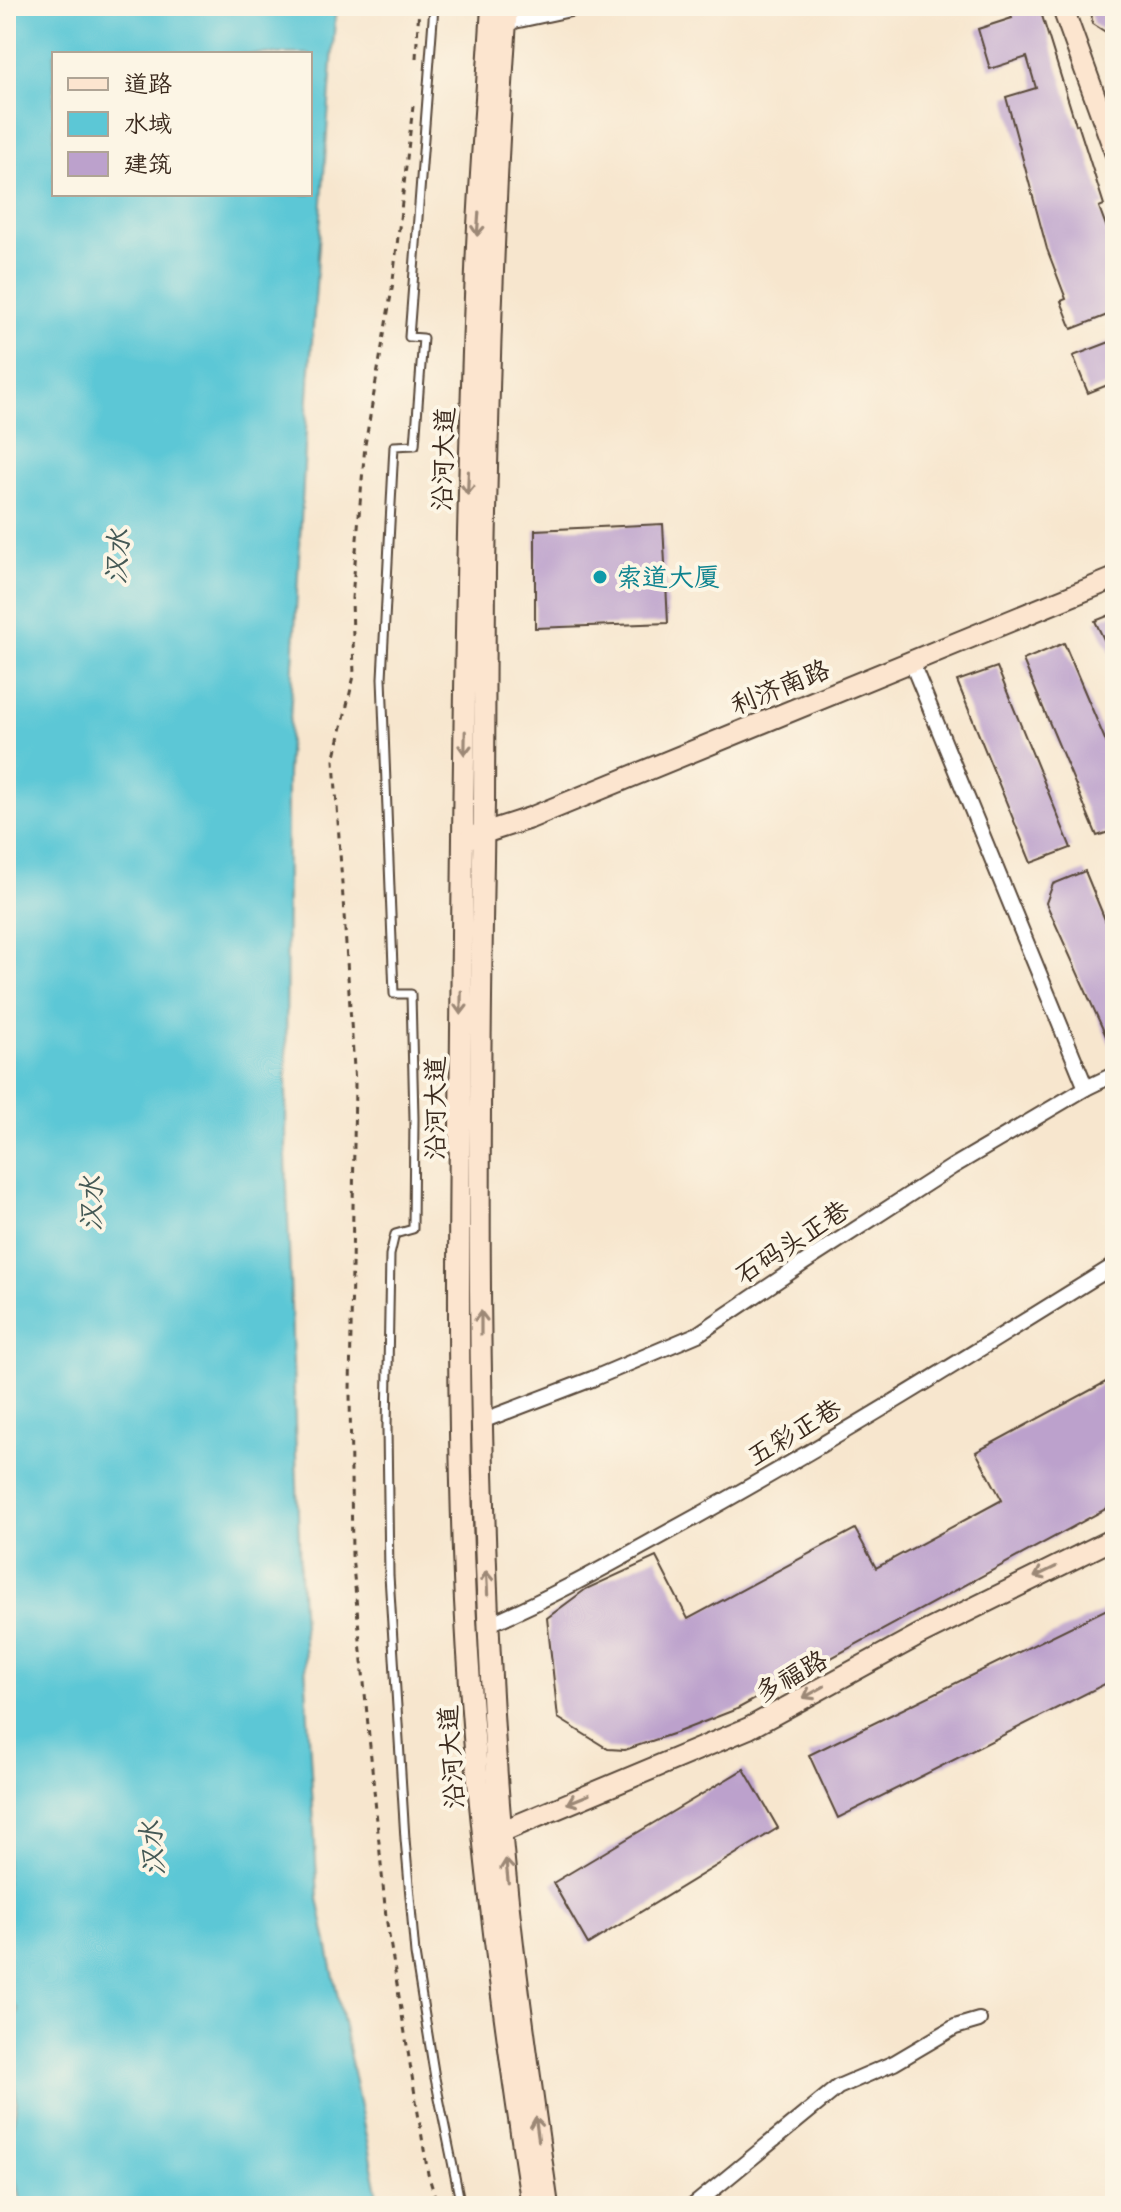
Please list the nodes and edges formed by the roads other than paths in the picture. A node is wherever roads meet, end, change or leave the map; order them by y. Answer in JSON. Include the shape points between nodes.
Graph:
{"nodes":[{"id":1,"x":434,"y":6,"type":"edge"},
{"id":2,"x":492,"y":6,"type":"edge"},
{"id":3,"x":584,"y":6,"type":"edge"},
{"id":4,"x":1062,"y":6,"type":"edge"},
{"id":5,"x":506,"y":14,"type":"edge"},
{"id":6,"x":1115,"y":152,"type":"edge"},
{"id":7,"x":1115,"y":578,"type":"edge"},
{"id":8,"x":911,"y":661,"type":"junction"},
{"id":9,"x":483,"y":834,"type":"junction"},
{"id":10,"x":463,"y":839,"type":"junction"},
{"id":11,"x":1115,"y":1074,"type":"edge"},
{"id":12,"x":1086,"y":1088,"type":"junction"},
{"id":13,"x":1115,"y":1265,"type":"edge"},
{"id":14,"x":482,"y":1421,"type":"junction"},
{"id":15,"x":1115,"y":1538,"type":"edge"},
{"id":16,"x":489,"y":1624,"type":"junction"},
{"id":17,"x":503,"y":1830,"type":"junction"},
{"id":18,"x":483,"y":1840,"type":"junction"},
{"id":19,"x":979,"y":2020,"type":"dead end"},
{"id":20,"x":461,"y":2206,"type":"edge"},
{"id":21,"x":532,"y":2206,"type":"edge"},
{"id":22,"x":548,"y":2206,"type":"edge"},
{"id":23,"x":693,"y":2206,"type":"edge"}],
"edges":[{"from":1,"to":20,"type":"lane","via":[[409,337],[423,338],[415,445],[394,446],[382,678],[394,994],[411,994],[414,1118],[413,1229],[395,1234],[390,1255],[388,1502],[415,1954]]},
{"from":2,"to":10,"type":"main road","name":"沿河大道","one_way":true,"via":[[470,433]]},
{"from":3,"to":5,"type":"street"},
{"from":4,"to":6,"type":"main road"},
{"from":5,"to":9,"type":"main road","name":"沿河大道","via":[[489,376]]},
{"from":7,"to":8,"type":"main road","name":"利济南路"},
{"from":8,"to":9,"type":"main road","name":"利济南路"},
{"from":8,"to":12,"type":"street"},
{"from":9,"to":10,"type":"main road","name":"利济南路"},
{"from":14,"to":9,"type":"main road","name":"沿河大道","one_way":true},
{"from":10,"to":18,"type":"main road","name":"沿河大道","one_way":true,"via":[[461,1435],[465,1603]]},
{"from":11,"to":12,"type":"street","name":"石码头正巷"},
{"from":12,"to":14,"type":"street","name":"石码头正巷","via":[[952,1167],[698,1334]]},
{"from":13,"to":16,"type":"street","name":"五彩正巷","via":[[743,1490],[543,1601]]},
{"from":16,"to":14,"type":"main road","name":"沿河大道","one_way":true},
{"from":15,"to":17,"type":"main road","name":"多福路","one_way":true,"via":[[919,1635],[749,1728]]},
{"from":16,"to":17,"type":"main road","name":"沿河大道"},
{"from":17,"to":18,"type":"main road","name":"多福路"},
{"from":22,"to":17,"type":"main road","name":"沿河大道","one_way":true},
{"from":18,"to":21,"type":"main road","name":"沿河大道"},
{"from":19,"to":23,"type":"street","via":[[838,2087]]}]}
